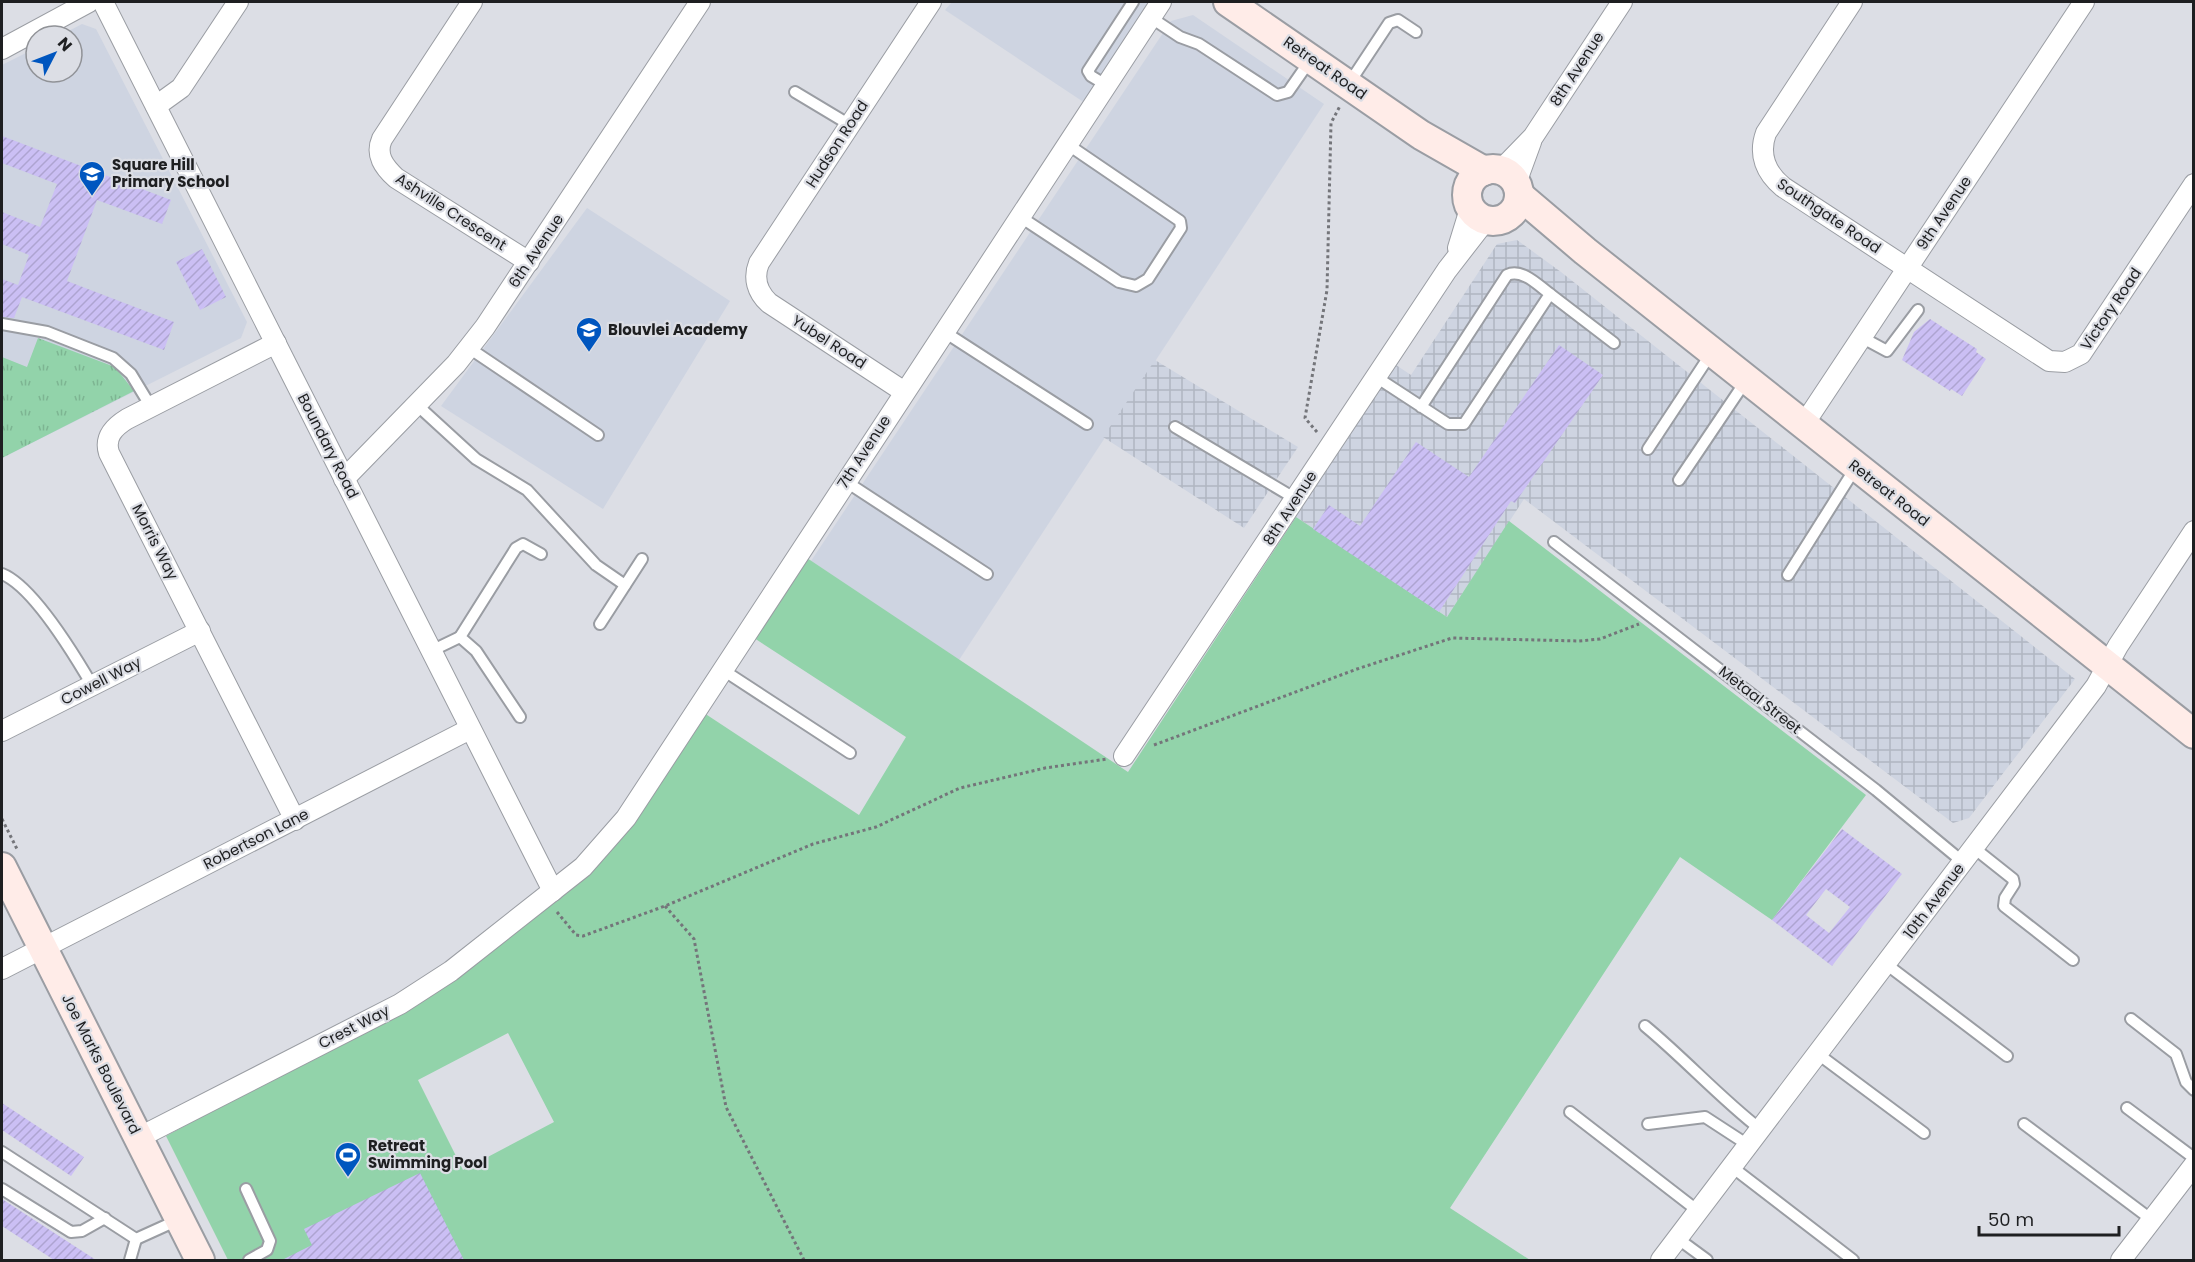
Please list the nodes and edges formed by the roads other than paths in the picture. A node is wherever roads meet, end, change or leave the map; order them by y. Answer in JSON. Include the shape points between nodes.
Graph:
{"nodes":[{"id":1,"x":89,"y":2,"type":"edge"},
{"id":2,"x":103,"y":2,"type":"edge"},
{"id":3,"x":238,"y":2,"type":"edge"},
{"id":4,"x":472,"y":2,"type":"edge"},
{"id":5,"x":700,"y":2,"type":"edge"},
{"id":6,"x":931,"y":2,"type":"edge"},
{"id":7,"x":1133,"y":2,"type":"edge"},
{"id":8,"x":1228,"y":2,"type":"edge"},
{"id":9,"x":1622,"y":2,"type":"edge"},
{"id":10,"x":1852,"y":2,"type":"edge"},
{"id":11,"x":2084,"y":2,"type":"edge"},
{"id":12,"x":1155,"y":9,"type":"edge"},
{"id":13,"x":1416,"y":32,"type":"dead end"},
{"id":14,"x":2,"y":49,"type":"edge"},
{"id":15,"x":1311,"y":59,"type":"junction"},
{"id":16,"x":1106,"y":85,"type":"junction"},
{"id":17,"x":795,"y":92,"type":"dead end"},
{"id":18,"x":1345,"y":93,"type":"junction"},
{"id":19,"x":156,"y":106,"type":"junction"},
{"id":20,"x":850,"y":125,"type":"junction"},
{"id":21,"x":1067,"y":144,"type":"junction"},
{"id":22,"x":2193,"y":184,"type":"edge"},
{"id":23,"x":1493,"y":195,"type":"junction"},
{"id":24,"x":1019,"y":216,"type":"junction"},
{"id":25,"x":529,"y":262,"type":"junction"},
{"id":26,"x":1907,"y":268,"type":"junction"},
{"id":27,"x":759,"y":290,"type":"joint"},
{"id":28,"x":1550,"y":294,"type":"junction"},
{"id":29,"x":1918,"y":310,"type":"dead end"},
{"id":30,"x":2,"y":324,"type":"edge"},
{"id":31,"x":943,"y":331,"type":"junction"},
{"id":32,"x":1861,"y":337,"type":"junction"},
{"id":33,"x":276,"y":343,"type":"junction"},
{"id":34,"x":1614,"y":343,"type":"dead end"},
{"id":35,"x":469,"y":348,"type":"junction"},
{"id":36,"x":1713,"y":351,"type":"junction"},
{"id":37,"x":1376,"y":377,"type":"junction"},
{"id":38,"x":1748,"y":379,"type":"junction"},
{"id":39,"x":903,"y":391,"type":"junction"},
{"id":40,"x":417,"y":405,"type":"junction"},
{"id":41,"x":151,"y":407,"type":"junction"},
{"id":42,"x":1421,"y":407,"type":"junction"},
{"id":43,"x":1087,"y":424,"type":"dead end"},
{"id":44,"x":1804,"y":424,"type":"junction"},
{"id":45,"x":1175,"y":427,"type":"dead end"},
{"id":46,"x":598,"y":435,"type":"dead end"},
{"id":47,"x":1648,"y":449,"type":"dead end"},
{"id":48,"x":1856,"y":467,"type":"junction"},
{"id":49,"x":344,"y":478,"type":"junction"},
{"id":50,"x":845,"y":480,"type":"junction"},
{"id":51,"x":1679,"y":480,"type":"dead end"},
{"id":52,"x":1296,"y":499,"type":"junction"},
{"id":53,"x":2193,"y":531,"type":"edge"},
{"id":54,"x":1554,"y":542,"type":"dead end"},
{"id":55,"x":541,"y":554,"type":"dead end"},
{"id":56,"x":642,"y":559,"type":"dead end"},
{"id":57,"x":2,"y":574,"type":"edge"},
{"id":58,"x":987,"y":574,"type":"dead end"},
{"id":59,"x":1788,"y":575,"type":"dead end"},
{"id":60,"x":625,"y":585,"type":"junction"},
{"id":61,"x":600,"y":624,"type":"dead end"},
{"id":62,"x":200,"y":630,"type":"junction"},
{"id":63,"x":460,"y":637,"type":"junction"},
{"id":64,"x":431,"y":651,"type":"junction"},
{"id":65,"x":2107,"y":665,"type":"junction"},
{"id":66,"x":723,"y":670,"type":"junction"},
{"id":67,"x":92,"y":685,"type":"junction"},
{"id":68,"x":520,"y":717,"type":"dead end"},
{"id":69,"x":470,"y":729,"type":"junction"},
{"id":70,"x":2,"y":731,"type":"edge"},
{"id":71,"x":2193,"y":734,"type":"edge"},
{"id":72,"x":850,"y":753,"type":"dead end"},
{"id":73,"x":1124,"y":756,"type":"road end"},
{"id":74,"x":295,"y":820,"type":"junction"},
{"id":75,"x":1968,"y":855,"type":"junction"},
{"id":76,"x":2,"y":867,"type":"edge"},
{"id":77,"x":553,"y":891,"type":"junction"},
{"id":78,"x":42,"y":946,"type":"junction"},
{"id":79,"x":2073,"y":960,"type":"dead end"},
{"id":80,"x":1886,"y":964,"type":"junction"},
{"id":81,"x":2,"y":969,"type":"edge"},
{"id":82,"x":2131,"y":1019,"type":"dead end"},
{"id":83,"x":1645,"y":1026,"type":"dead end"},
{"id":84,"x":1818,"y":1054,"type":"junction"},
{"id":85,"x":2007,"y":1056,"type":"dead end"},
{"id":86,"x":2193,"y":1090,"type":"edge"},
{"id":87,"x":2127,"y":1108,"type":"dead end"},
{"id":88,"x":1570,"y":1112,"type":"dead end"},
{"id":89,"x":1648,"y":1124,"type":"dead end"},
{"id":90,"x":2024,"y":1124,"type":"dead end"},
{"id":91,"x":1761,"y":1129,"type":"junction"},
{"id":92,"x":1924,"y":1133,"type":"dead end"},
{"id":93,"x":138,"y":1138,"type":"junction"},
{"id":94,"x":1748,"y":1145,"type":"junction"},
{"id":95,"x":2,"y":1152,"type":"edge"},
{"id":96,"x":2193,"y":1158,"type":"edge"},
{"id":97,"x":1732,"y":1167,"type":"junction"},
{"id":98,"x":2190,"y":1179,"type":"edge"},
{"id":99,"x":2,"y":1189,"type":"edge"},
{"id":100,"x":246,"y":1189,"type":"dead end"},
{"id":101,"x":1698,"y":1211,"type":"junction"},
{"id":102,"x":105,"y":1218,"type":"junction"},
{"id":103,"x":179,"y":1219,"type":"junction"},
{"id":104,"x":2152,"y":1220,"type":"junction"},
{"id":105,"x":1677,"y":1238,"type":"junction"},
{"id":106,"x":136,"y":1239,"type":"junction"},
{"id":107,"x":130,"y":1260,"type":"edge"},
{"id":108,"x":200,"y":1260,"type":"edge"},
{"id":109,"x":252,"y":1260,"type":"edge"},
{"id":110,"x":1661,"y":1260,"type":"edge"},
{"id":111,"x":1707,"y":1260,"type":"edge"},
{"id":112,"x":1853,"y":1260,"type":"edge"},
{"id":113,"x":2121,"y":1260,"type":"edge"}],
"edges":[{"from":1,"to":14,"type":"street"},
{"from":2,"to":19,"type":"street","name":"Boundary Road"},
{"from":3,"to":19,"type":"street","via":[[181,88]]},
{"from":4,"to":25,"type":"street","name":"Ashville Crescent","via":[[382,139],[379,150],[383,165],[396,178]]},
{"from":5,"to":25,"type":"street","name":"6th Avenue"},
{"from":6,"to":20,"type":"street","name":"Hudson Road"},
{"from":7,"to":16,"type":"lane","via":[[1088,71]]},
{"from":8,"to":15,"type":"main road","name":"Retreat Road"},
{"from":9,"to":23,"type":"street","name":"8th Avenue"},
{"from":10,"to":26,"type":"street","name":"Southgate Road","via":[[1770,125],[1763,142],[1764,160],[1768,171],[1783,187]]},
{"from":11,"to":26,"type":"street","name":"9th Avenue"},
{"from":12,"to":15,"type":"lane","via":[[1180,37],[1199,44],[1277,95],[1288,92]]},
{"from":12,"to":16,"type":"street","name":"7th Avenue"},
{"from":13,"to":18,"type":"lane","via":[[1398,20],[1389,23]]},
{"from":15,"to":18,"type":"main road","name":"Retreat Road"},
{"from":16,"to":21,"type":"street","name":"7th Avenue"},
{"from":17,"to":20,"type":"lane"},
{"from":18,"to":23,"type":"main road","name":"Retreat Road","via":[[1421,135]]},
{"from":19,"to":33,"type":"street","name":"Boundary Road"},
{"from":20,"to":27,"type":"street","name":"Hudson Road","via":[[759,263]]},
{"from":21,"to":24,"type":"street","name":"7th Avenue"},
{"from":21,"to":24,"type":"lane","via":[[1180,222],[1181,228],[1148,279],[1136,286],[1119,282]]},
{"from":22,"to":26,"type":"street","name":"Victory Road","via":[[2081,354],[2065,362],[2041,357]]},
{"from":23,"to":36,"type":"main road","name":"Retreat Road","via":[[1545,233],[1585,251]]},
{"from":23,"to":37,"type":"street","name":"8th Avenue"},
{"from":24,"to":31,"type":"street","name":"7th Avenue"},
{"from":25,"to":35,"type":"street","name":"6th Avenue"},
{"from":26,"to":32,"type":"street","name":"9th Avenue"},
{"from":27,"to":39,"type":"street","name":"Yubel Road","via":[[769,303]]},
{"from":28,"to":34,"type":"lane"},
{"from":28,"to":42,"type":"lane","via":[[1464,424],[1448,424]]},
{"from":28,"to":42,"type":"lane","via":[[1518,272],[1507,275]]},
{"from":29,"to":32,"type":"lane","via":[[1887,351]]},
{"from":30,"to":41,"type":"lane","via":[[47,333],[113,358],[131,374]]},
{"from":31,"to":39,"type":"street","name":"7th Avenue"},
{"from":31,"to":43,"type":"lane"},
{"from":32,"to":44,"type":"street","name":"9th Avenue"},
{"from":33,"to":41,"type":"street","name":"Morris Way"},
{"from":33,"to":49,"type":"street","name":"Boundary Road"},
{"from":35,"to":40,"type":"street","name":"6th Avenue"},
{"from":35,"to":46,"type":"lane"},
{"from":36,"to":38,"type":"main road","name":"Retreat Road"},
{"from":36,"to":47,"type":"lane"},
{"from":37,"to":42,"type":"lane"},
{"from":37,"to":52,"type":"street","name":"8th Avenue"},
{"from":38,"to":44,"type":"main road","name":"Retreat Road"},
{"from":38,"to":51,"type":"lane"},
{"from":39,"to":50,"type":"street","name":"7th Avenue"},
{"from":40,"to":49,"type":"street","name":"6th Avenue"},
{"from":40,"to":60,"type":"lane","via":[[476,459],[528,490],[596,565]]},
{"from":41,"to":62,"type":"street","name":"Morris Way","via":[[120,423],[110,433],[107,448]]},
{"from":44,"to":48,"type":"main road","name":"Retreat Road"},
{"from":45,"to":52,"type":"lane"},
{"from":48,"to":59,"type":"lane"},
{"from":48,"to":65,"type":"main road","name":"Retreat Road"},
{"from":49,"to":64,"type":"street","name":"Boundary Road"},
{"from":50,"to":58,"type":"lane"},
{"from":50,"to":66,"type":"street","name":"7th Avenue"},
{"from":52,"to":73,"type":"street","name":"8th Avenue"},
{"from":53,"to":65,"type":"street","name":"10th Avenue"},
{"from":54,"to":75,"type":"lane","name":"Metaal Street","via":[[1876,790]]},
{"from":55,"to":63,"type":"lane","via":[[523,544],[516,548]]},
{"from":56,"to":60,"type":"lane"},
{"from":57,"to":67,"type":"lane","via":[[38,607]]},
{"from":60,"to":61,"type":"lane"},
{"from":62,"to":67,"type":"street","name":"Cowell Way"},
{"from":62,"to":74,"type":"street","name":"Morris Way"},
{"from":63,"to":64,"type":"lane"},
{"from":63,"to":68,"type":"lane","via":[[476,651]]},
{"from":64,"to":69,"type":"street","name":"Boundary Road"},
{"from":65,"to":71,"type":"main road","name":"Retreat Road"},
{"from":65,"to":75,"type":"street","name":"10th Avenue","via":[[2096,686]]},
{"from":66,"to":72,"type":"lane"},
{"from":66,"to":77,"type":"street","name":"7th Avenue","via":[[626,818],[592,858]]},
{"from":67,"to":70,"type":"street","name":"Cowell Way"},
{"from":69,"to":74,"type":"street","name":"Robertson Lane"},
{"from":69,"to":77,"type":"street","name":"Boundary Road"},
{"from":74,"to":78,"type":"street","name":"Robertson Lane"},
{"from":75,"to":79,"type":"lane","name":"Metaal Street","via":[[2013,879],[2003,901],[2006,909]]},
{"from":75,"to":80,"type":"street","name":"10th Avenue"},
{"from":76,"to":78,"type":"main road","name":"Joe Marks Boulevard"},
{"from":77,"to":93,"type":"street","name":"Crest Way","via":[[451,971],[400,1004]]},
{"from":78,"to":81,"type":"street","name":"Robertson Lane"},
{"from":78,"to":93,"type":"main road","name":"Joe Marks Boulevard"},
{"from":80,"to":84,"type":"street","name":"10th Avenue"},
{"from":80,"to":85,"type":"lane"},
{"from":82,"to":86,"type":"lane","via":[[2176,1054]]},
{"from":83,"to":91,"type":"lane"},
{"from":84,"to":91,"type":"street","name":"10th Avenue"},
{"from":84,"to":92,"type":"lane"},
{"from":87,"to":96,"type":"lane"},
{"from":88,"to":101,"type":"lane"},
{"from":89,"to":94,"type":"lane","via":[[1706,1117]]},
{"from":90,"to":104,"type":"lane"},
{"from":91,"to":94,"type":"street","name":"10th Avenue"},
{"from":93,"to":103,"type":"main road","name":"Joe Marks Boulevard"},
{"from":94,"to":97,"type":"street","name":"10th Avenue"},
{"from":95,"to":102,"type":"lane"},
{"from":97,"to":101,"type":"street","name":"10th Avenue"},
{"from":97,"to":112,"type":"lane"},
{"from":98,"to":104,"type":"street"},
{"from":99,"to":102,"type":"lane","via":[[71,1232],[82,1231]]},
{"from":100,"to":109,"type":"lane","via":[[270,1241],[267,1250]]},
{"from":101,"to":105,"type":"street","name":"10th Avenue"},
{"from":102,"to":106,"type":"lane"},
{"from":103,"to":106,"type":"lane"},
{"from":103,"to":108,"type":"main road","name":"Joe Marks Boulevard"},
{"from":104,"to":113,"type":"street"},
{"from":105,"to":110,"type":"street","name":"10th Avenue"},
{"from":105,"to":111,"type":"lane"},
{"from":106,"to":107,"type":"lane"}]}
